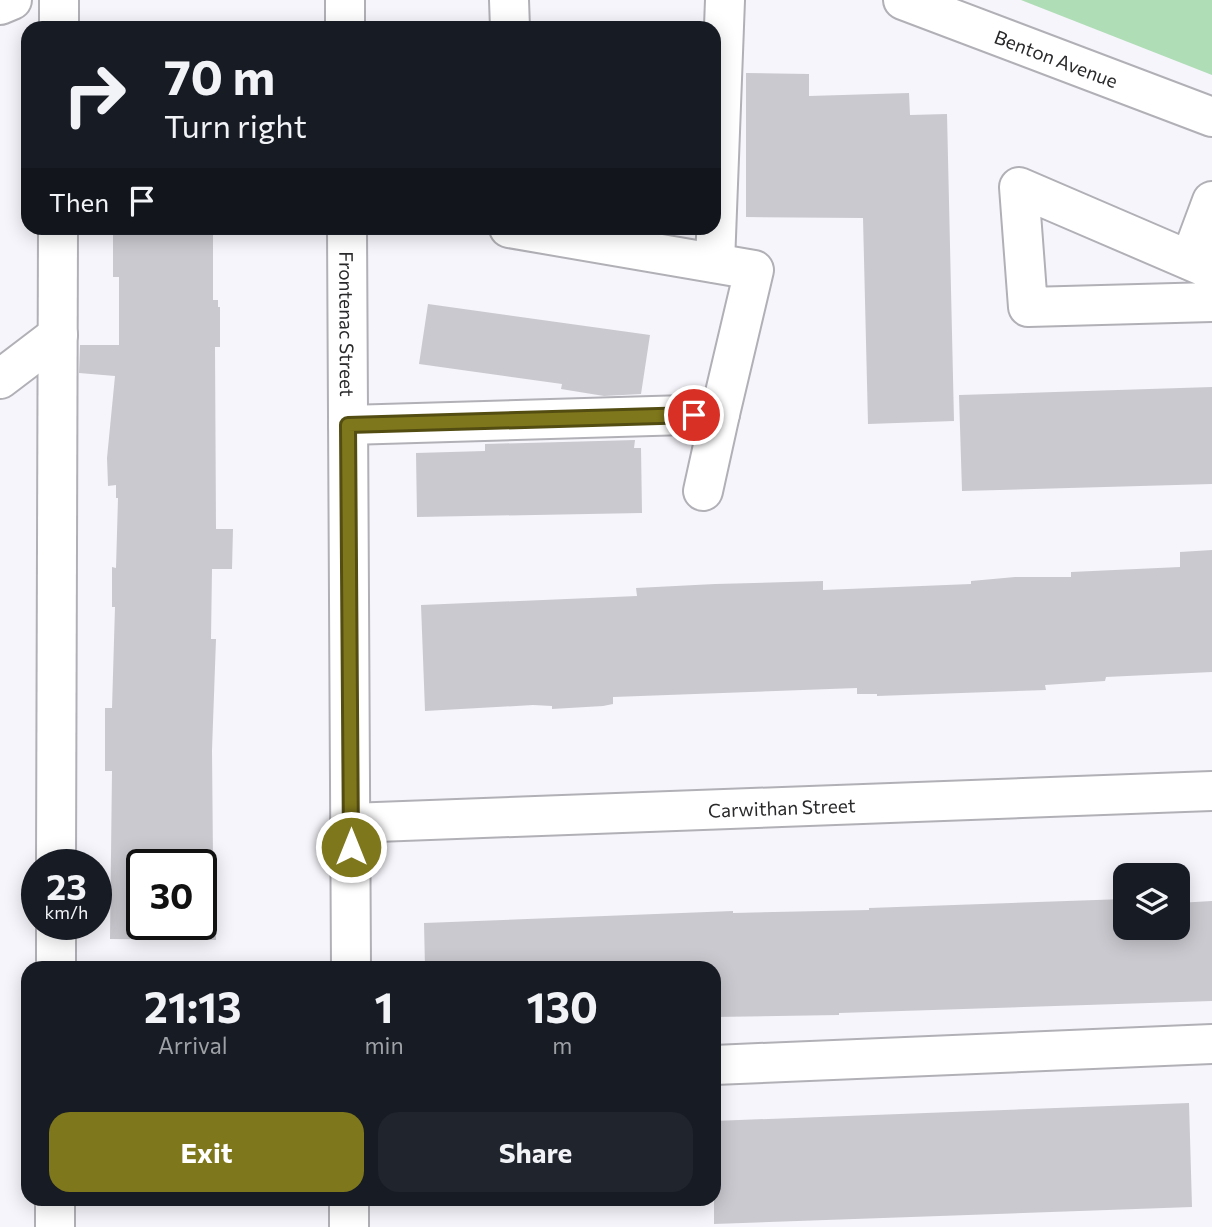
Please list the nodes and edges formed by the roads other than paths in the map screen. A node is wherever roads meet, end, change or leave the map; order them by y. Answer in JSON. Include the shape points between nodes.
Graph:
{"nodes":[{"id":1,"x":12,"y":0,"type":"edge"},
{"id":2,"x":59,"y":0,"type":"edge"},
{"id":3,"x":345,"y":0,"type":"edge"},
{"id":4,"x":509,"y":0,"type":"edge"},
{"id":5,"x":725,"y":0,"type":"edge"},
{"id":6,"x":903,"y":0,"type":"edge"},
{"id":7,"x":0,"y":5,"type":"edge"},
{"id":8,"x":59,"y":21,"type":"edge"},
{"id":9,"x":345,"y":21,"type":"edge"},
{"id":10,"x":510,"y":21,"type":"edge"},
{"id":11,"x":721,"y":105,"type":"edge"},
{"id":12,"x":1212,"y":117,"type":"edge"},
{"id":13,"x":1212,"y":201,"type":"edge"},
{"id":14,"x":58,"y":235,"type":"edge"},
{"id":15,"x":346,"y":235,"type":"edge"},
{"id":16,"x":554,"y":235,"type":"edge"},
{"id":17,"x":716,"y":235,"type":"edge"},
{"id":18,"x":715,"y":263,"type":"junction"},
{"id":19,"x":1201,"y":265,"type":"edge"},
{"id":20,"x":1212,"y":302,"type":"edge"},
{"id":21,"x":58,"y":335,"type":"junction"},
{"id":22,"x":0,"y":379,"type":"edge"},
{"id":23,"x":720,"y":414,"type":"junction"},
{"id":24,"x":348,"y":425,"type":"junction"},
{"id":25,"x":703,"y":491,"type":"dead end"},
{"id":26,"x":1212,"y":791,"type":"edge"},
{"id":27,"x":350,"y":823,"type":"junction"},
{"id":28,"x":56,"y":849,"type":"edge"},
{"id":29,"x":56,"y":940,"type":"edge"},
{"id":30,"x":55,"y":961,"type":"edge"},
{"id":31,"x":351,"y":961,"type":"edge"},
{"id":32,"x":1212,"y":1044,"type":"edge"},
{"id":33,"x":721,"y":1065,"type":"edge"},
{"id":34,"x":55,"y":1206,"type":"edge"},
{"id":35,"x":349,"y":1206,"type":"edge"},
{"id":36,"x":55,"y":1227,"type":"edge"},
{"id":37,"x":349,"y":1227,"type":"edge"}],
"edges":[{"from":1,"to":7,"type":"street"},
{"from":2,"to":8,"type":"street"},
{"from":3,"to":9,"type":"street"},
{"from":4,"to":10,"type":"street"},
{"from":5,"to":11,"type":"street"},
{"from":6,"to":12,"type":"street","name":"Benton Avenue"},
{"from":13,"to":19,"type":"street"},
{"from":14,"to":21,"type":"street"},
{"from":15,"to":24,"type":"street","name":"Frontenac Street"},
{"from":16,"to":18,"type":"street"},
{"from":17,"to":18,"type":"street"},
{"from":18,"to":23,"type":"street","via":[[754,270]]},
{"from":19,"to":20,"type":"street","via":[[1019,187],[1028,307]]},
{"from":21,"to":22,"type":"street"},
{"from":21,"to":28,"type":"street"},
{"from":23,"to":24,"type":"street"},
{"from":23,"to":25,"type":"street"},
{"from":24,"to":27,"type":"street","name":"Frontenac Street"},
{"from":26,"to":27,"type":"street","name":"Carwithan Street"},
{"from":27,"to":31,"type":"street","name":"Frontenac Street"},
{"from":29,"to":30,"type":"street"},
{"from":32,"to":33,"type":"street"},
{"from":34,"to":36,"type":"street"},
{"from":35,"to":37,"type":"street"}]}
